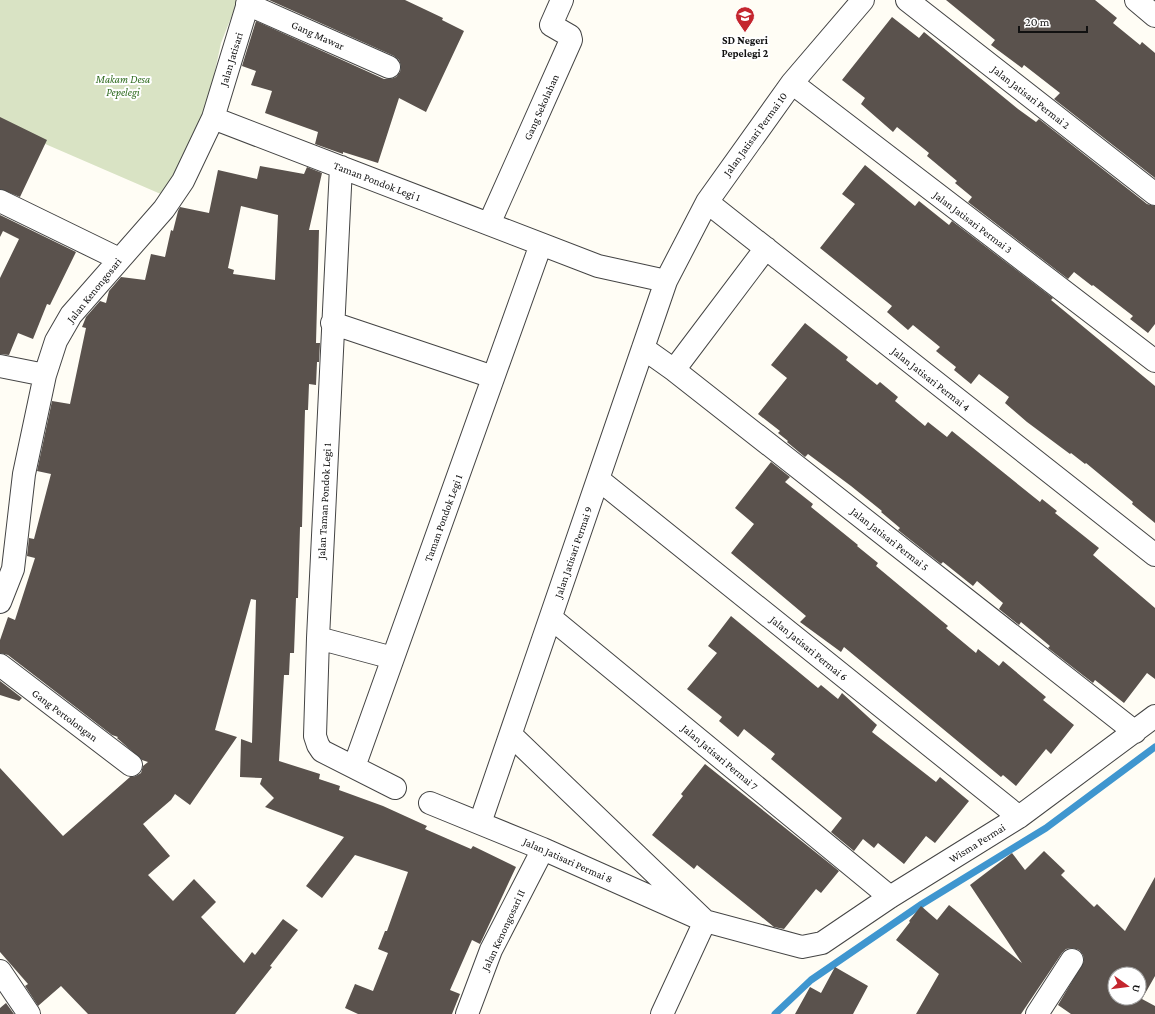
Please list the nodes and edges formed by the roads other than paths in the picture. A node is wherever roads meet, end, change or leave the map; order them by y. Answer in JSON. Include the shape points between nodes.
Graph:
{"nodes":[{"id":1,"x":562,"y":0,"type":"edge"},
{"id":2,"x":863,"y":0,"type":"edge"},
{"id":3,"x":907,"y":0,"type":"edge"},
{"id":4,"x":1136,"y":0,"type":"edge"},
{"id":5,"x":248,"y":2,"type":"edge"},
{"id":6,"x":1155,"y":16,"type":"edge"},
{"id":7,"x":389,"y":67,"type":"dead end"},
{"id":8,"x":792,"y":84,"type":"junction"},
{"id":9,"x":213,"y":118,"type":"junction"},
{"id":10,"x":341,"y":167,"type":"junction"},
{"id":11,"x":1155,"y":194,"type":"edge"},
{"id":12,"x":0,"y":201,"type":"edge"},
{"id":13,"x":707,"y":202,"type":"junction"},
{"id":14,"x":489,"y":224,"type":"junction"},
{"id":15,"x":541,"y":244,"type":"junction"},
{"id":16,"x":766,"y":248,"type":"junction"},
{"id":17,"x":119,"y":259,"type":"junction"},
{"id":18,"x":666,"y":281,"type":"junction"},
{"id":19,"x":332,"y":323,"type":"junction"},
{"id":20,"x":643,"y":348,"type":"junction"},
{"id":21,"x":1155,"y":361,"type":"edge"},
{"id":22,"x":0,"y":366,"type":"edge"},
{"id":23,"x":674,"y":370,"type":"junction"},
{"id":24,"x":45,"y":375,"type":"junction"},
{"id":25,"x":493,"y":377,"type":"junction"},
{"id":26,"x":598,"y":479,"type":"junction"},
{"id":27,"x":1155,"y":555,"type":"edge"},
{"id":28,"x":0,"y":602,"type":"edge"},
{"id":29,"x":551,"y":618,"type":"junction"},
{"id":30,"x":318,"y":638,"type":"junction"},
{"id":31,"x":393,"y":658,"type":"junction"},
{"id":32,"x":0,"y":665,"type":"edge"},
{"id":33,"x":1155,"y":716,"type":"edge"},
{"id":34,"x":1135,"y":732,"type":"junction"},
{"id":35,"x":511,"y":735,"type":"junction"},
{"id":36,"x":131,"y":764,"type":"dead end"},
{"id":37,"x":354,"y":767,"type":"junction"},
{"id":38,"x":395,"y":788,"type":"dead end"},
{"id":39,"x":430,"y":804,"type":"dead end"},
{"id":40,"x":1019,"y":817,"type":"junction"},
{"id":41,"x":480,"y":823,"type":"junction"},
{"id":42,"x":543,"y":849,"type":"junction"},
{"id":43,"x":890,"y":897,"type":"junction"},
{"id":44,"x":705,"y":921,"type":"junction"},
{"id":45,"x":788,"y":945,"type":"joint"},
{"id":46,"x":1072,"y":960,"type":"dead end"},
{"id":47,"x":0,"y":971,"type":"edge"},
{"id":48,"x":29,"y":1014,"type":"edge"},
{"id":49,"x":466,"y":1014,"type":"edge"},
{"id":50,"x":662,"y":1014,"type":"edge"},
{"id":51,"x":1037,"y":1014,"type":"edge"}],
"edges":[{"from":1,"to":14,"type":"street","name":"Gang Sekolahan","via":[[551,25],[570,36],[571,40]]},
{"from":2,"to":8,"type":"street","name":"Jalan Jatisari Permai 10"},
{"from":3,"to":11,"type":"street","name":"Jalan Jatisari Permai 2"},
{"from":4,"to":6,"type":"street"},
{"from":5,"to":7,"type":"street","name":"Gang Mawar"},
{"from":5,"to":9,"type":"street","name":"Jalan Jatisari"},
{"from":8,"to":13,"type":"street","name":"Jalan Jatisari Permai 10"},
{"from":8,"to":21,"type":"street","name":"Jalan Jatisari Permai 3"},
{"from":9,"to":10,"type":"street","name":"Taman Pondok Legi 1"},
{"from":9,"to":17,"type":"street","name":"Jalan Kenongosari","via":[[183,181],[164,209]]},
{"from":10,"to":14,"type":"street","name":"Taman Pondok Legi 1"},
{"from":10,"to":19,"type":"street","name":"Jalan Taman Pondok Legi 1"},
{"from":12,"to":17,"type":"street"},
{"from":13,"to":16,"type":"street","name":"Jalan Jatisari Permai 4"},
{"from":13,"to":18,"type":"street","name":"Jalan Jatisari Permai 10"},
{"from":14,"to":15,"type":"street","name":"Taman Pondok Legi 1"},
{"from":15,"to":18,"type":"street","name":"Taman Pondok Legi 1","via":[[598,266]]},
{"from":15,"to":25,"type":"street","name":"Taman Pondok Legi 1"},
{"from":16,"to":23,"type":"street"},
{"from":16,"to":27,"type":"street","name":"Jalan Jatisari Permai 4"},
{"from":17,"to":24,"type":"street","name":"Jalan Kenongosari","via":[[71,315],[56,342]]},
{"from":18,"to":20,"type":"street","name":"Jalan Jatisari Permai 9"},
{"from":19,"to":25,"type":"street"},
{"from":19,"to":30,"type":"street","name":"Jalan Taman Pondok Legi 1"},
{"from":20,"to":23,"type":"street","name":"Jalan Jatisari Permai 5"},
{"from":20,"to":26,"type":"street","name":"Jalan Jatisari Permai 9"},
{"from":22,"to":24,"type":"street"},
{"from":23,"to":34,"type":"street","name":"Jalan Jatisari Permai 5"},
{"from":24,"to":28,"type":"street","name":"Jalan Kenongosari","via":[[24,474],[13,569]]},
{"from":25,"to":31,"type":"street","name":"Taman Pondok Legi 1"},
{"from":26,"to":29,"type":"street","name":"Jalan Jatisari Permai 9"},
{"from":26,"to":40,"type":"street","name":"Jalan Jatisari Permai 6"},
{"from":29,"to":35,"type":"street","name":"Jalan Jatisari Permai 9"},
{"from":29,"to":43,"type":"street","name":"Jalan Jatisari Permai 7"},
{"from":30,"to":31,"type":"street"},
{"from":30,"to":37,"type":"street","name":"Jalan Taman Pondok Legi 1","via":[[314,736],[322,751]]},
{"from":31,"to":37,"type":"street","name":"Taman Pondok Legi 1"},
{"from":32,"to":36,"type":"street","name":"Gang Pertolongan"},
{"from":33,"to":34,"type":"street","name":"Wisma Permai"},
{"from":34,"to":40,"type":"street","name":"Wisma Permai"},
{"from":35,"to":41,"type":"street","name":"Jalan Jatisari Permai 9"},
{"from":35,"to":44,"type":"street","name":"Jalan Jatisari Permai 8"},
{"from":37,"to":38,"type":"street","name":"Jalan Taman Pondok Legi 1"},
{"from":39,"to":41,"type":"street","name":"Jalan Jatisari Permai 8"},
{"from":40,"to":43,"type":"street","name":"Wisma Permai"},
{"from":41,"to":42,"type":"street","name":"Jalan Jatisari Permai 8"},
{"from":42,"to":44,"type":"street","name":"Jalan Jatisari Permai 8"},
{"from":42,"to":49,"type":"street","name":"Jalan Kenongosari II","via":[[491,950]]},
{"from":43,"to":45,"type":"street","name":"Wisma Permai","via":[[822,943],[802,947]]},
{"from":44,"to":45,"type":"street","name":"Jalan Jatisari Permai 8"},
{"from":44,"to":50,"type":"street"},
{"from":46,"to":51,"type":"street"},
{"from":47,"to":48,"type":"street"}]}
